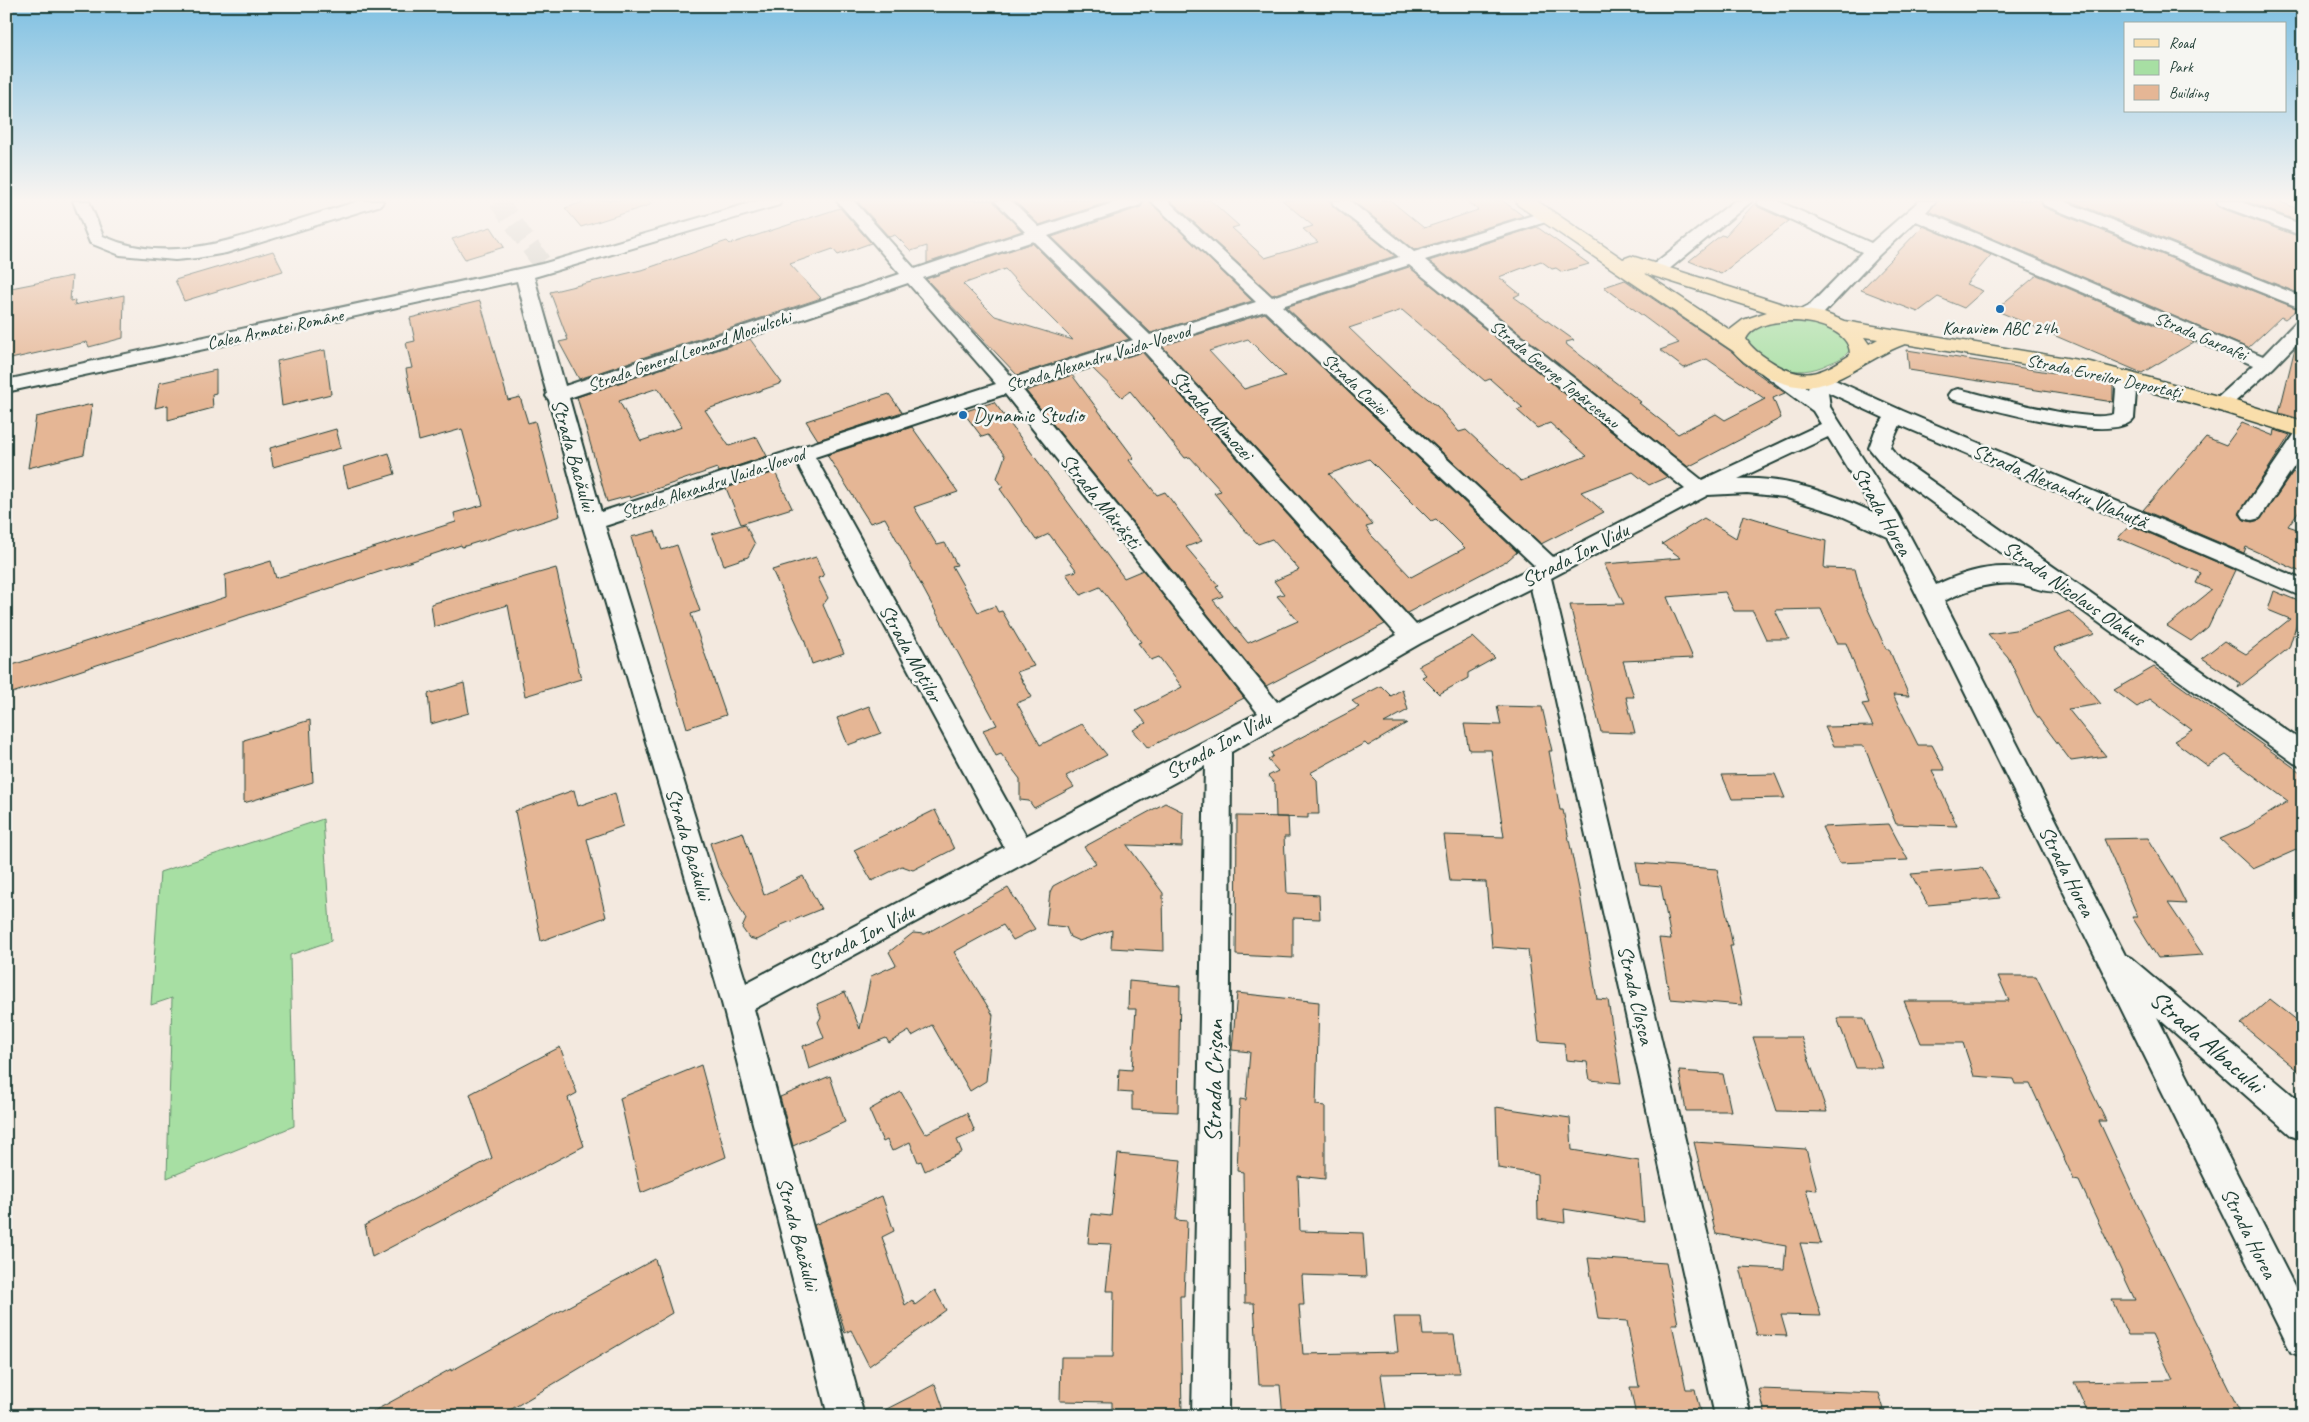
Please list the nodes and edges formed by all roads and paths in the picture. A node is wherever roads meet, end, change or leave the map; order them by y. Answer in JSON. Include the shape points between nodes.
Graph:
{"nodes":[{"id":1,"x":546,"y":267,"type":"edge"},
{"id":2,"x":903,"y":267,"type":"edge"},
{"id":3,"x":933,"y":267,"type":"edge"},
{"id":4,"x":1070,"y":267,"type":"edge"},
{"id":5,"x":1230,"y":267,"type":"edge"},
{"id":6,"x":1379,"y":267,"type":"edge"},
{"id":7,"x":1423,"y":267,"type":"edge"},
{"id":8,"x":1622,"y":267,"type":"edge"},
{"id":9,"x":1649,"y":267,"type":"edge"},
{"id":10,"x":1659,"y":267,"type":"edge"},
{"id":11,"x":1857,"y":267,"type":"edge"},
{"id":12,"x":2039,"y":267,"type":"edge"},
{"id":13,"x":2214,"y":267,"type":"edge"},
{"id":14,"x":1656,"y":270,"type":"junction"},
{"id":15,"x":524,"y":274,"type":"junction"},
{"id":16,"x":910,"y":275,"type":"junction"},
{"id":17,"x":1269,"y":304,"type":"junction"},
{"id":18,"x":2303,"y":304,"type":"edge"},
{"id":19,"x":1799,"y":315,"type":"junction"},
{"id":20,"x":1837,"y":326,"type":"junction"},
{"id":21,"x":2303,"y":326,"type":"edge"},
{"id":22,"x":1902,"y":338,"type":"junction"},
{"id":23,"x":1147,"y":343,"type":"junction"},
{"id":24,"x":1741,"y":347,"type":"junction"},
{"id":25,"x":1860,"y":357,"type":"junction"},
{"id":26,"x":2266,"y":364,"type":"junction"},
{"id":27,"x":1770,"y":370,"type":"junction"},
{"id":28,"x":2127,"y":378,"type":"junction"},
{"id":29,"x":1819,"y":380,"type":"junction"},
{"id":30,"x":6,"y":386,"type":"edge"},
{"id":31,"x":1009,"y":386,"type":"junction"},
{"id":32,"x":1958,"y":395,"type":"dead end"},
{"id":33,"x":556,"y":396,"type":"junction"},
{"id":34,"x":2221,"y":404,"type":"junction"},
{"id":35,"x":1820,"y":407,"type":"junction"},
{"id":36,"x":1896,"y":416,"type":"junction"},
{"id":37,"x":1832,"y":427,"type":"junction"},
{"id":38,"x":2303,"y":430,"type":"edge"},
{"id":39,"x":2303,"y":437,"type":"edge"},
{"id":40,"x":802,"y":453,"type":"junction"},
{"id":41,"x":1700,"y":490,"type":"junction"},
{"id":42,"x":2252,"y":513,"type":"dead end"},
{"id":43,"x":593,"y":522,"type":"junction"},
{"id":44,"x":1895,"y":531,"type":"junction"},
{"id":45,"x":1545,"y":571,"type":"junction"},
{"id":46,"x":2069,"y":589,"type":"junction"},
{"id":47,"x":2303,"y":589,"type":"edge"},
{"id":48,"x":1931,"y":598,"type":"junction"},
{"id":49,"x":1413,"y":637,"type":"junction"},
{"id":50,"x":1274,"y":714,"type":"junction"},
{"id":51,"x":1218,"y":747,"type":"junction"},
{"id":52,"x":2303,"y":756,"type":"edge"},
{"id":53,"x":1021,"y":852,"type":"junction"},
{"id":54,"x":2111,"y":959,"type":"junction"},
{"id":55,"x":737,"y":1004,"type":"junction"},
{"id":56,"x":2303,"y":1125,"type":"edge"},
{"id":57,"x":2303,"y":1340,"type":"edge"},
{"id":58,"x":846,"y":1416,"type":"edge"},
{"id":59,"x":1210,"y":1416,"type":"edge"},
{"id":60,"x":1733,"y":1416,"type":"edge"}],
"edges":[{"from":1,"to":15,"type":"street","name":"Calea Armatei Române"},
{"from":2,"to":16,"type":"street","name":"Strada Mărăști"},
{"from":3,"to":16,"type":"street","name":"Strada General Leonard Mociulschi"},
{"from":4,"to":23,"type":"street","name":"Strada Mimozei"},
{"from":5,"to":17,"type":"street","name":"Strada Coziei"},
{"from":6,"to":17,"type":"street","name":"Strada Alexandru Vaida-Voevod"},
{"from":7,"to":41,"type":"street","name":"Strada George Topârceanu"},
{"from":8,"to":24,"type":"main road"},
{"from":9,"to":14,"type":"main road"},
{"from":10,"to":14,"type":"street"},
{"from":11,"to":19,"type":"street","via":[[1817,309]]},
{"from":12,"to":26,"type":"street","name":"Strada Garoafei"},
{"from":13,"to":18,"type":"street"},
{"from":14,"to":19,"type":"main road"},
{"from":15,"to":30,"type":"street","name":"Calea Armatei Române"},
{"from":15,"to":33,"type":"street","name":"Strada Bacăului"},
{"from":16,"to":31,"type":"street","name":"Strada Mărăști"},
{"from":16,"to":33,"type":"street","name":"Strada General Leonard Mociulschi"},
{"from":17,"to":23,"type":"street","name":"Strada Alexandru Vaida-Voevod"},
{"from":17,"to":45,"type":"street","name":"Strada Coziei"},
{"from":19,"to":20,"type":"main road"},
{"from":19,"to":24,"type":"main road","via":[[1777,316],[1742,329],[1736,339]]},
{"from":20,"to":22,"type":"main road","name":"Strada Evreilor Deportaţi"},
{"from":20,"to":25,"type":"main road","via":[[1859,342]]},
{"from":21,"to":26,"type":"street"},
{"from":22,"to":25,"type":"main road","name":"Strada Evreilor Deportaţi","via":[[1882,344]]},
{"from":22,"to":28,"type":"main road","name":"Strada Evreilor Deportaţi"},
{"from":23,"to":31,"type":"street","name":"Strada Alexandru Vaida-Voevod"},
{"from":23,"to":49,"type":"street","name":"Strada Mimozei"},
{"from":24,"to":27,"type":"main road"},
{"from":25,"to":29,"type":"main road","name":"Strada Evreilor Deportaţi","via":[[1837,373]]},
{"from":26,"to":34,"type":"street"},
{"from":27,"to":29,"type":"main road","via":[[1799,380]]},
{"from":27,"to":35,"type":"street","name":"Strada Horea"},
{"from":28,"to":32,"type":"street","via":[[2124,418],[2110,423],[2081,422]]},
{"from":28,"to":34,"type":"main road","name":"Strada Evreilor Deportaţi"},
{"from":29,"to":35,"type":"street","name":"Strada Horea","via":[[1817,396]]},
{"from":29,"to":36,"type":"street","name":"Strada Alexandru Vlahuță"},
{"from":31,"to":40,"type":"street","name":"Strada Alexandru Vaida-Voevod"},
{"from":31,"to":50,"type":"street","name":"Strada Mărăști"},
{"from":33,"to":43,"type":"street","name":"Strada Bacăului"},
{"from":34,"to":38,"type":"main road","name":"Strada Evreilor Deportaţi"},
{"from":35,"to":37,"type":"street","name":"Strada Horea"},
{"from":36,"to":46,"type":"street","name":"Strada Nicolaus Olahus","via":[[1880,441],[1879,448],[1884,456]]},
{"from":36,"to":47,"type":"street","name":"Strada Alexandru Vlahuță"},
{"from":37,"to":41,"type":"street","name":"Strada Ion Vidu"},
{"from":37,"to":44,"type":"street","name":"Strada Horea"},
{"from":39,"to":42,"type":"street"},
{"from":40,"to":43,"type":"street","name":"Strada Alexandru Vaida-Voevod"},
{"from":40,"to":53,"type":"street","name":"Strada Moților"},
{"from":41,"to":44,"type":"street","name":"Strada Ion Vidu","via":[[1749,486],[1793,492],[1840,506]]},
{"from":41,"to":45,"type":"street","name":"Strada Ion Vidu"},
{"from":43,"to":55,"type":"street","name":"Strada Bacăului"},
{"from":44,"to":48,"type":"street","name":"Strada Horea"},
{"from":45,"to":49,"type":"street","name":"Strada Ion Vidu"},
{"from":45,"to":60,"type":"street","name":"Strada Cloșca"},
{"from":46,"to":48,"type":"street","via":[[2026,577],[1992,575],[1959,583]]},
{"from":46,"to":52,"type":"street","name":"Strada Nicolaus Olahus"},
{"from":48,"to":54,"type":"street","name":"Strada Horea"},
{"from":49,"to":50,"type":"street","name":"Strada Ion Vidu"},
{"from":50,"to":51,"type":"street","name":"Strada Ion Vidu"},
{"from":51,"to":53,"type":"street","name":"Strada Ion Vidu"},
{"from":51,"to":59,"type":"street","name":"Strada Crișan"},
{"from":53,"to":55,"type":"street","name":"Strada Ion Vidu"},
{"from":54,"to":56,"type":"street","name":"Strada Albacului"},
{"from":54,"to":57,"type":"street","name":"Strada Horea"},
{"from":55,"to":58,"type":"street","name":"Strada Bacăului"}]}
